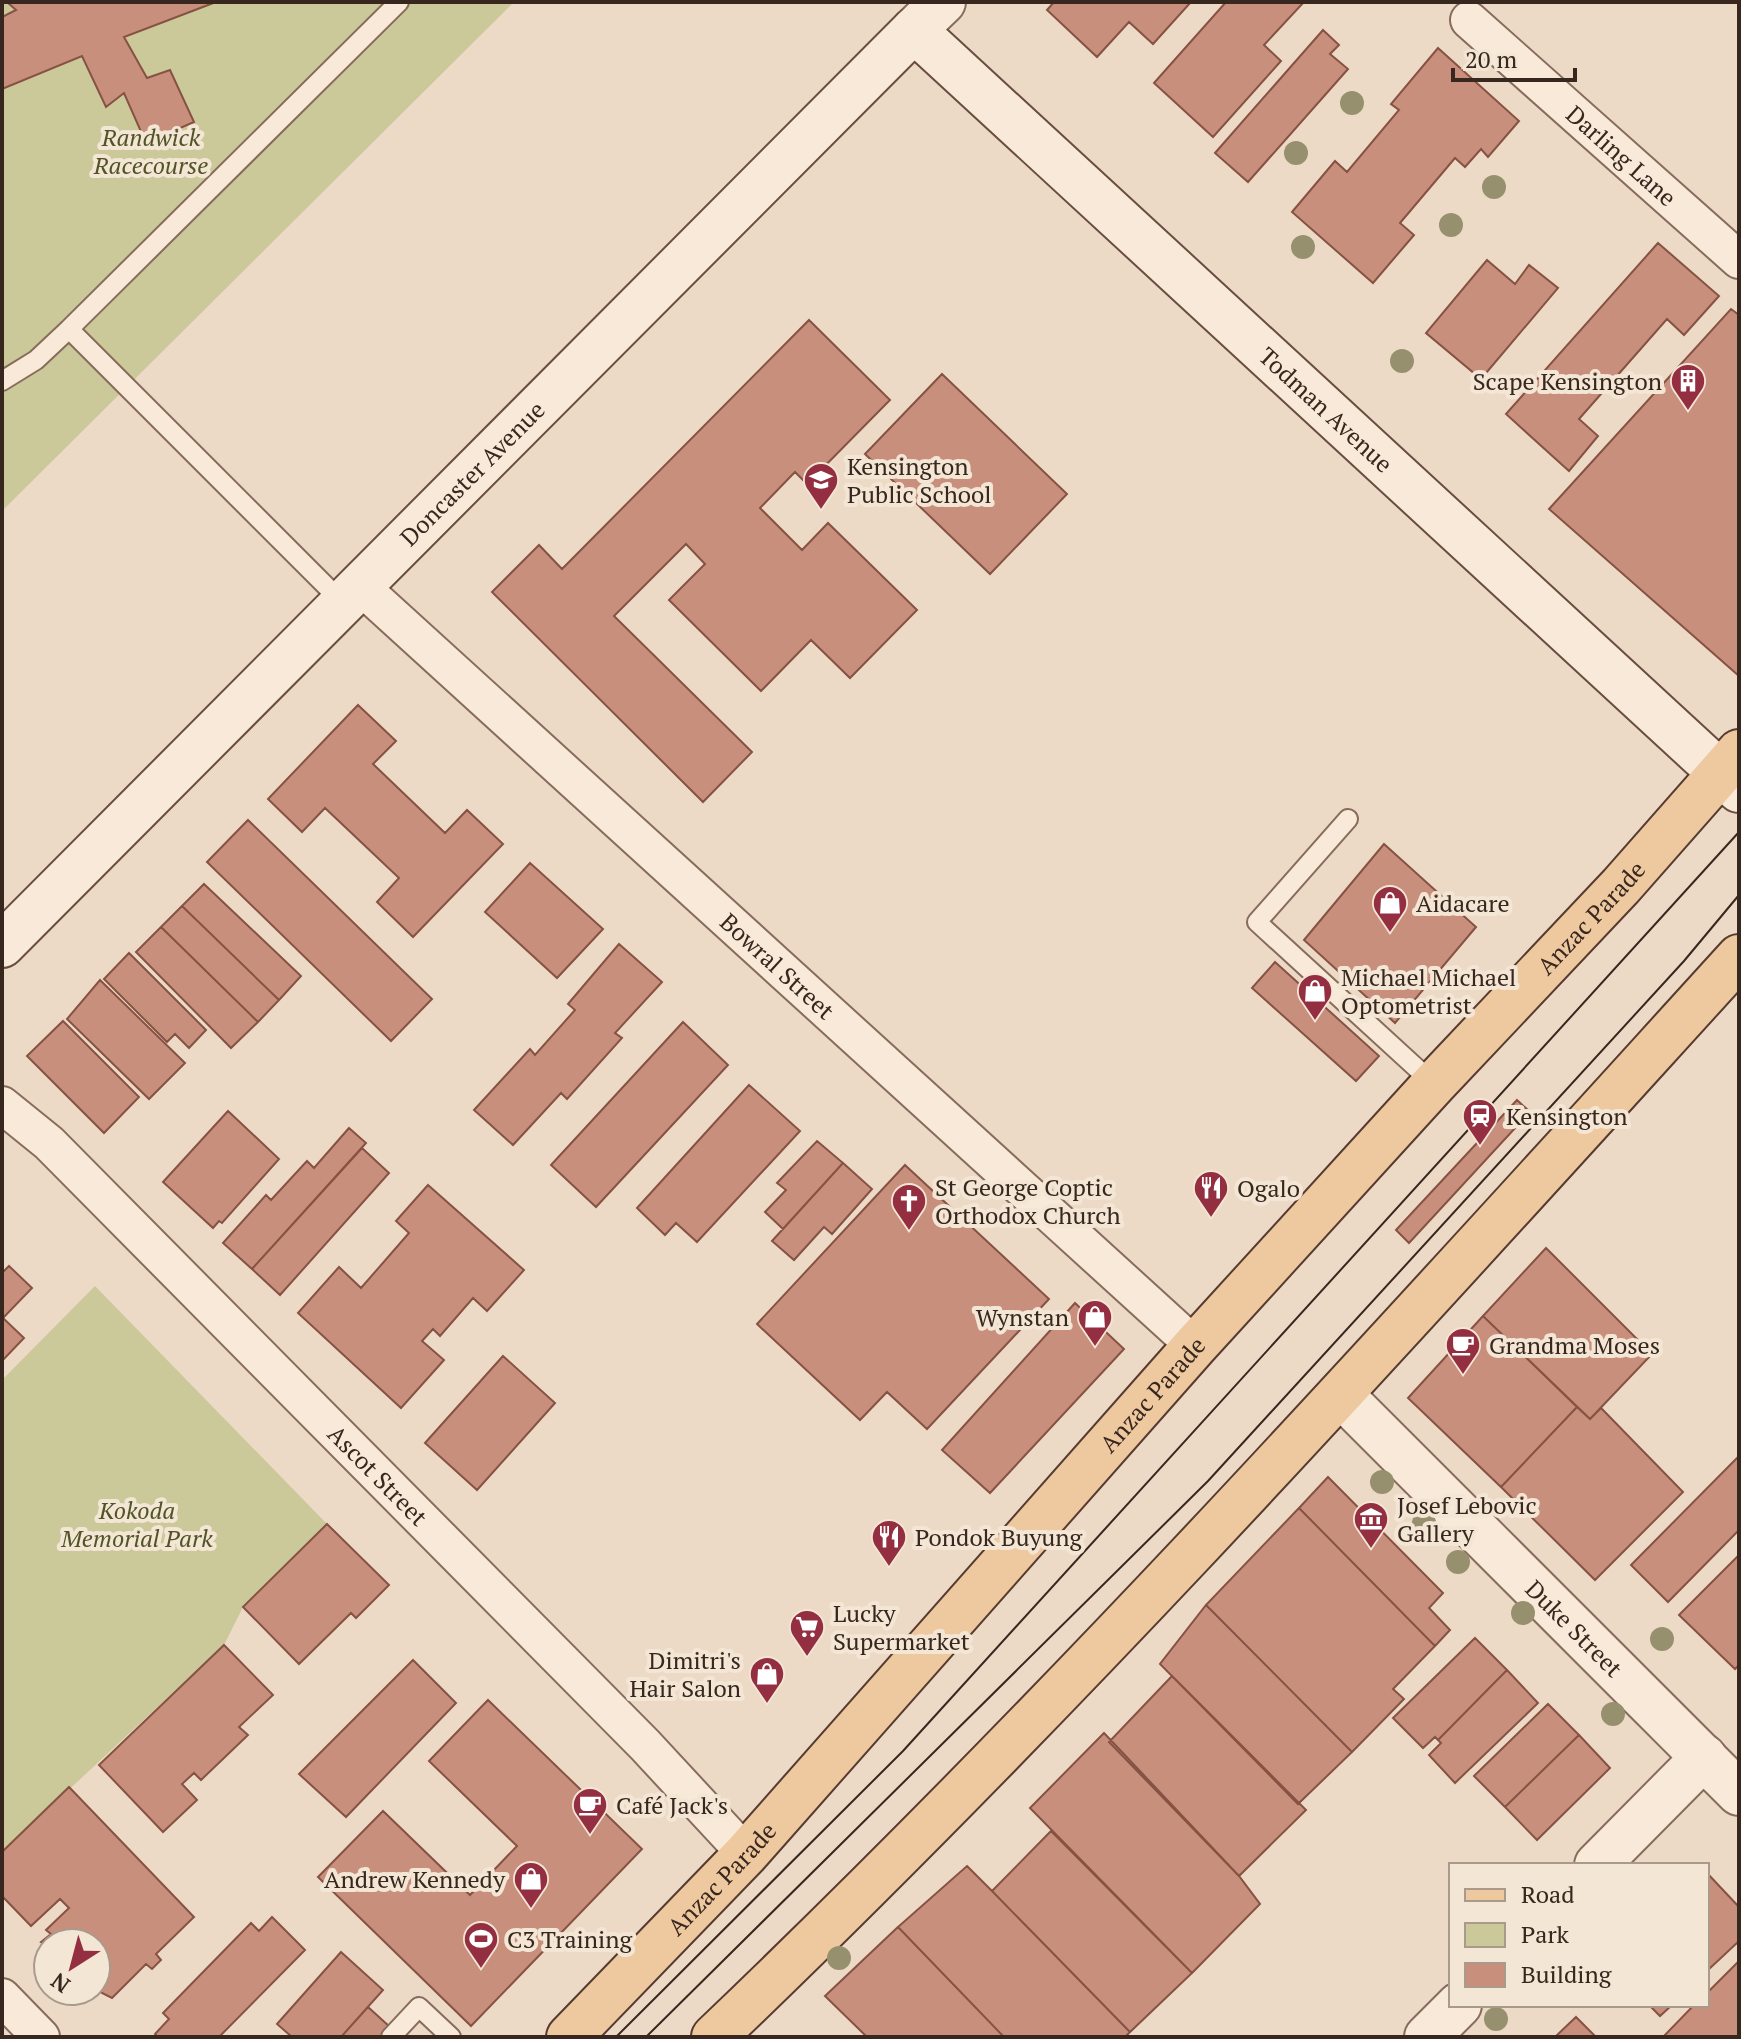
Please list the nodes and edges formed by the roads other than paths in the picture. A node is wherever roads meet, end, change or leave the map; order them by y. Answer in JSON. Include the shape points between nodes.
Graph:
{"nodes":[{"id":1,"x":399,"y":2,"type":"edge"},
{"id":2,"x":928,"y":16,"type":"edge"},
{"id":3,"x":1469,"y":20,"type":"dead end"},
{"id":4,"x":1739,"y":260,"type":"edge"},
{"id":5,"x":69,"y":329,"type":"junction"},
{"id":6,"x":2,"y":381,"type":"edge"},
{"id":7,"x":351,"y":594,"type":"junction"},
{"id":8,"x":1733,"y":772,"type":"edge"},
{"id":9,"x":1348,"y":819,"type":"dead end"},
{"id":10,"x":2,"y":945,"type":"edge"},
{"id":11,"x":1739,"y":957,"type":"edge"},
{"id":12,"x":1434,"y":1084,"type":"junction"},
{"id":13,"x":2,"y":1105,"type":"edge"},
{"id":14,"x":1195,"y":1346,"type":"junction"},
{"id":15,"x":1341,"y":1395,"type":"junction"},
{"id":16,"x":1704,"y":1757,"type":"junction"},
{"id":17,"x":1739,"y":1793,"type":"edge"},
{"id":18,"x":746,"y":1854,"type":"junction"},
{"id":19,"x":1599,"y":1863,"type":"edge"},
{"id":20,"x":2,"y":1997,"type":"edge"},
{"id":21,"x":1457,"y":2007,"type":"edge"},
{"id":22,"x":41,"y":2037,"type":"edge"},
{"id":23,"x":391,"y":2037,"type":"edge"},
{"id":24,"x":451,"y":2037,"type":"edge"},
{"id":25,"x":569,"y":2037,"type":"edge"},
{"id":26,"x":714,"y":2037,"type":"edge"},
{"id":27,"x":1427,"y":2037,"type":"edge"}],
"edges":[{"from":1,"to":5,"type":"lane"},
{"from":2,"to":7,"type":"main road","name":"Doncaster Avenue"},
{"from":2,"to":8,"type":"main road","name":"Todman Avenue"},
{"from":3,"to":4,"type":"street","name":"Darling Lane"},
{"from":5,"to":6,"type":"lane","via":[[36,360]]},
{"from":5,"to":7,"type":"lane"},
{"from":7,"to":10,"type":"main road","name":"Doncaster Avenue"},
{"from":7,"to":14,"type":"street","name":"Bowral Street"},
{"from":8,"to":12,"type":"main road","name":"Anzac Parade"},
{"from":9,"to":12,"type":"lane","via":[[1257,922]]},
{"from":11,"to":15,"type":"main road"},
{"from":12,"to":14,"type":"main road","name":"Anzac Parade"},
{"from":13,"to":18,"type":"street","name":"Ascot Street","via":[[49,1143],[645,1745]]},
{"from":14,"to":18,"type":"main road","name":"Anzac Parade"},
{"from":15,"to":16,"type":"main road","name":"Duke Street"},
{"from":15,"to":26,"type":"main road","via":[[856,1898]]},
{"from":16,"to":17,"type":"main road","name":"Duke Street"},
{"from":16,"to":19,"type":"main road"},
{"from":18,"to":25,"type":"main road","name":"Anzac Parade"},
{"from":20,"to":22,"type":"street"},
{"from":21,"to":27,"type":"main road"},
{"from":23,"to":24,"type":"lane","via":[[419,2007]]}]}
